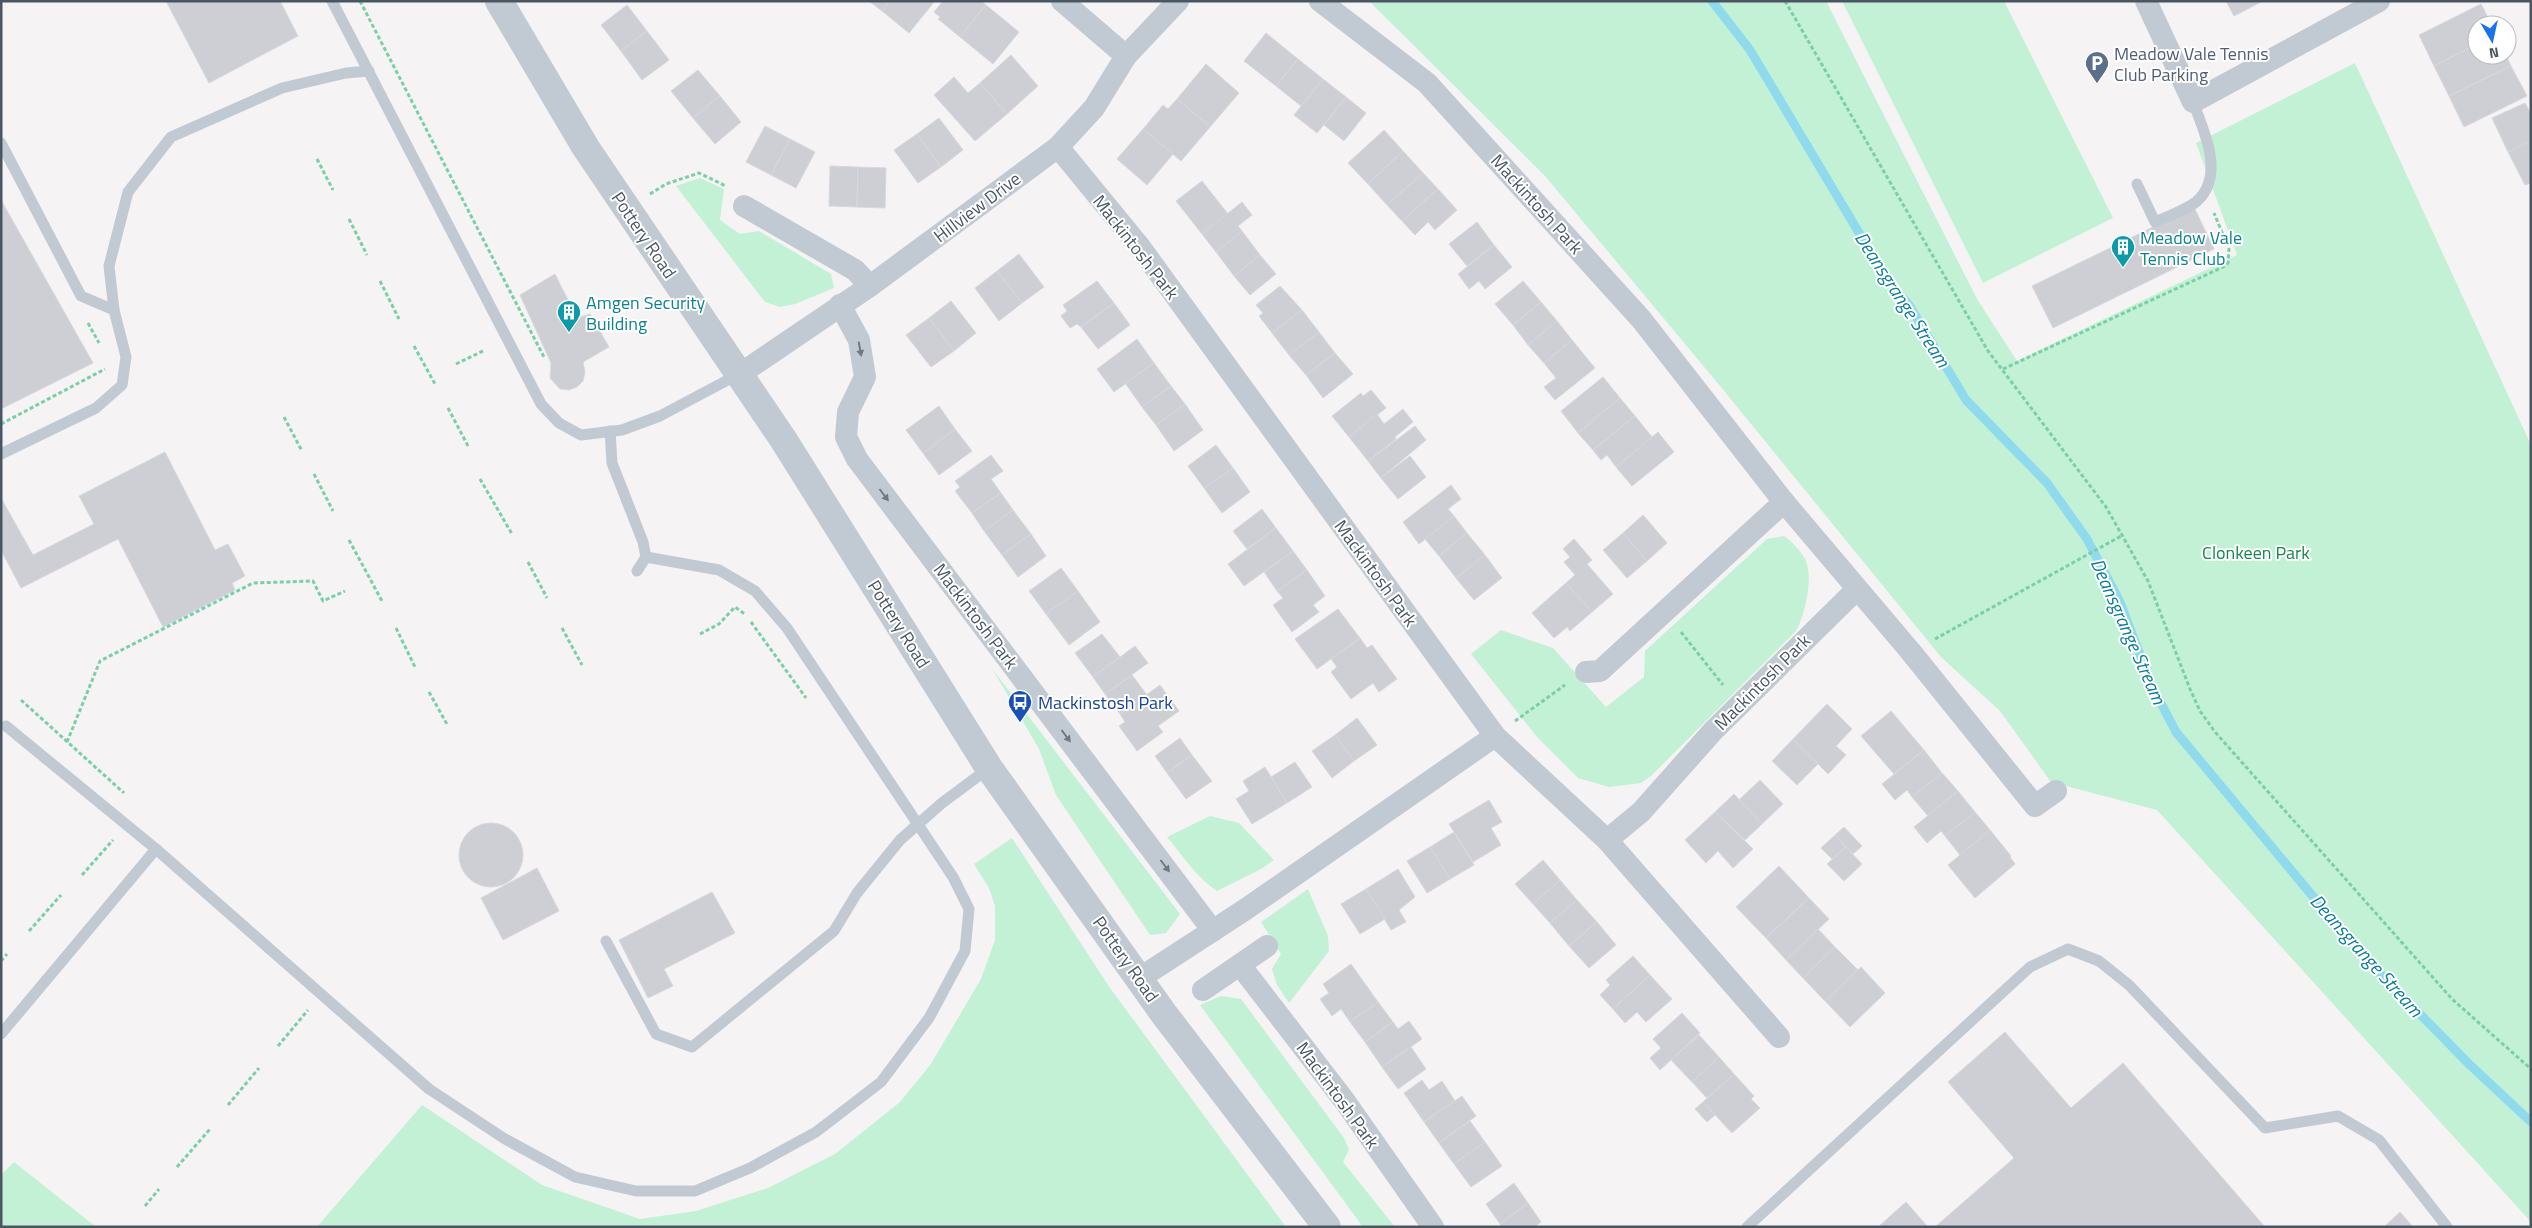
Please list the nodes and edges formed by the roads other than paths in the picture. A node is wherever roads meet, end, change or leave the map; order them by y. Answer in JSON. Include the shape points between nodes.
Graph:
{"nodes":[{"id":1,"x":332,"y":1,"type":"edge"},
{"id":2,"x":499,"y":1,"type":"edge"},
{"id":3,"x":1062,"y":1,"type":"edge"},
{"id":4,"x":1178,"y":1,"type":"edge"},
{"id":5,"x":1320,"y":1,"type":"edge"},
{"id":6,"x":2146,"y":1,"type":"edge"},
{"id":7,"x":2379,"y":1,"type":"edge"},
{"id":8,"x":1126,"y":56,"type":"junction"},
{"id":9,"x":369,"y":71,"type":"junction"},
{"id":10,"x":2194,"y":102,"type":"junction"},
{"id":11,"x":1,"y":143,"type":"edge"},
{"id":12,"x":1058,"y":147,"type":"junction"},
{"id":13,"x":2137,"y":184,"type":"dead end"},
{"id":14,"x":744,"y":206,"type":"road end"},
{"id":15,"x":870,"y":286,"type":"junction"},
{"id":16,"x":840,"y":304,"type":"junction"},
{"id":17,"x":114,"y":310,"type":"junction"},
{"id":18,"x":740,"y":374,"type":"junction"},
{"id":19,"x":610,"y":431,"type":"junction"},
{"id":20,"x":1,"y":454,"type":"edge"},
{"id":21,"x":1784,"y":502,"type":"junction"},
{"id":22,"x":646,"y":557,"type":"junction"},
{"id":23,"x":637,"y":571,"type":"dead end"},
{"id":24,"x":1856,"y":590,"type":"junction"},
{"id":25,"x":1586,"y":672,"type":"road end"},
{"id":26,"x":6,"y":726,"type":"dead end"},
{"id":27,"x":1495,"y":736,"type":"junction"},
{"id":28,"x":989,"y":768,"type":"junction"},
{"id":29,"x":2056,"y":791,"type":"dead end"},
{"id":30,"x":918,"y":825,"type":"junction"},
{"id":31,"x":1608,"y":840,"type":"junction"},
{"id":32,"x":156,"y":849,"type":"junction"},
{"id":33,"x":1213,"y":931,"type":"junction"},
{"id":34,"x":606,"y":941,"type":"dead end"},
{"id":35,"x":1267,"y":946,"type":"dead end"},
{"id":36,"x":1240,"y":965,"type":"junction"},
{"id":37,"x":1140,"y":978,"type":"junction"},
{"id":38,"x":1203,"y":990,"type":"dead end"},
{"id":39,"x":1,"y":1034,"type":"edge"},
{"id":40,"x":1779,"y":1037,"type":"dead end"},
{"id":41,"x":1327,"y":1227,"type":"edge"},
{"id":42,"x":1434,"y":1227,"type":"edge"},
{"id":43,"x":1747,"y":1227,"type":"edge"},
{"id":44,"x":2447,"y":1227,"type":"edge"}],
"edges":[{"from":1,"to":9,"type":"lane"},
{"from":2,"to":18,"type":"street","name":"Pottery Road","via":[[586,148]]},
{"from":3,"to":8,"type":"street"},
{"from":4,"to":8,"type":"street","name":"Hillview Drive"},
{"from":5,"to":21,"type":"street","name":"Mackintosh Park","via":[[1427,83],[1641,319]]},
{"from":6,"to":10,"type":"street"},
{"from":7,"to":10,"type":"street"},
{"from":8,"to":12,"type":"street","name":"Hillview Drive","via":[[1094,108]]},
{"from":9,"to":17,"type":"lane","via":[[282,88],[171,137],[128,192],[109,266]]},
{"from":9,"to":19,"type":"lane","via":[[541,404],[559,423],[581,435]]},
{"from":10,"to":13,"type":"lane","via":[[2210,154],[2210,173],[2204,192],[2195,203],[2154,222]]},
{"from":11,"to":17,"type":"lane","via":[[81,296]]},
{"from":12,"to":15,"type":"street","name":"Hillview Drive"},
{"from":12,"to":27,"type":"street","name":"Mackintosh Park","via":[[1140,247]]},
{"from":14,"to":15,"type":"street","via":[[855,270]]},
{"from":15,"to":16,"type":"street","name":"Hillview Drive"},
{"from":16,"to":18,"type":"street","name":"Hillview Drive"},
{"from":16,"to":33,"type":"street","name":"Mackintosh Park","one_way":true,"via":[[859,340],[865,377],[847,420],[846,436],[857,459]]},
{"from":17,"to":20,"type":"lane","via":[[126,357],[122,385],[96,408]]},
{"from":18,"to":19,"type":"lane","via":[[660,416]]},
{"from":18,"to":28,"type":"street","name":"Pottery Road"},
{"from":19,"to":22,"type":"lane","via":[[612,463]]},
{"from":21,"to":24,"type":"street","name":"Mackintosh Park"},
{"from":21,"to":25,"type":"street","via":[[1600,671]]},
{"from":22,"to":23,"type":"lane"},
{"from":22,"to":30,"type":"lane","via":[[719,570],[755,591],[788,628]]},
{"from":24,"to":29,"type":"street","name":"Mackintosh Park","via":[[1911,652],[2036,806]]},
{"from":24,"to":31,"type":"street","name":"Mackintosh Park","via":[[1713,731],[1641,812]]},
{"from":26,"to":32,"type":"lane"},
{"from":27,"to":31,"type":"street","name":"Mackintosh Park"},
{"from":27,"to":33,"type":"street"},
{"from":28,"to":30,"type":"lane"},
{"from":28,"to":37,"type":"street","name":"Pottery Road"},
{"from":30,"to":32,"type":"lane","via":[[953,877],[969,909],[964,951],[929,1018],[881,1082],[816,1132],[750,1168],[695,1191],[636,1191],[575,1177],[428,1089]]},
{"from":30,"to":34,"type":"lane","via":[[900,840],[858,893],[834,930],[692,1048],[656,1034]]},
{"from":31,"to":40,"type":"street","name":"Mackintosh Park"},
{"from":32,"to":39,"type":"lane"},
{"from":33,"to":37,"type":"street"},
{"from":35,"to":36,"type":"street"},
{"from":36,"to":38,"type":"street"},
{"from":36,"to":42,"type":"street","name":"Mackintosh Park","via":[[1344,1100]]},
{"from":37,"to":41,"type":"street","name":"Pottery Road"},
{"from":43,"to":44,"type":"lane","via":[[2030,967],[2068,949],[2099,961],[2129,985],[2264,1128],[2338,1116],[2379,1140]]}]}
